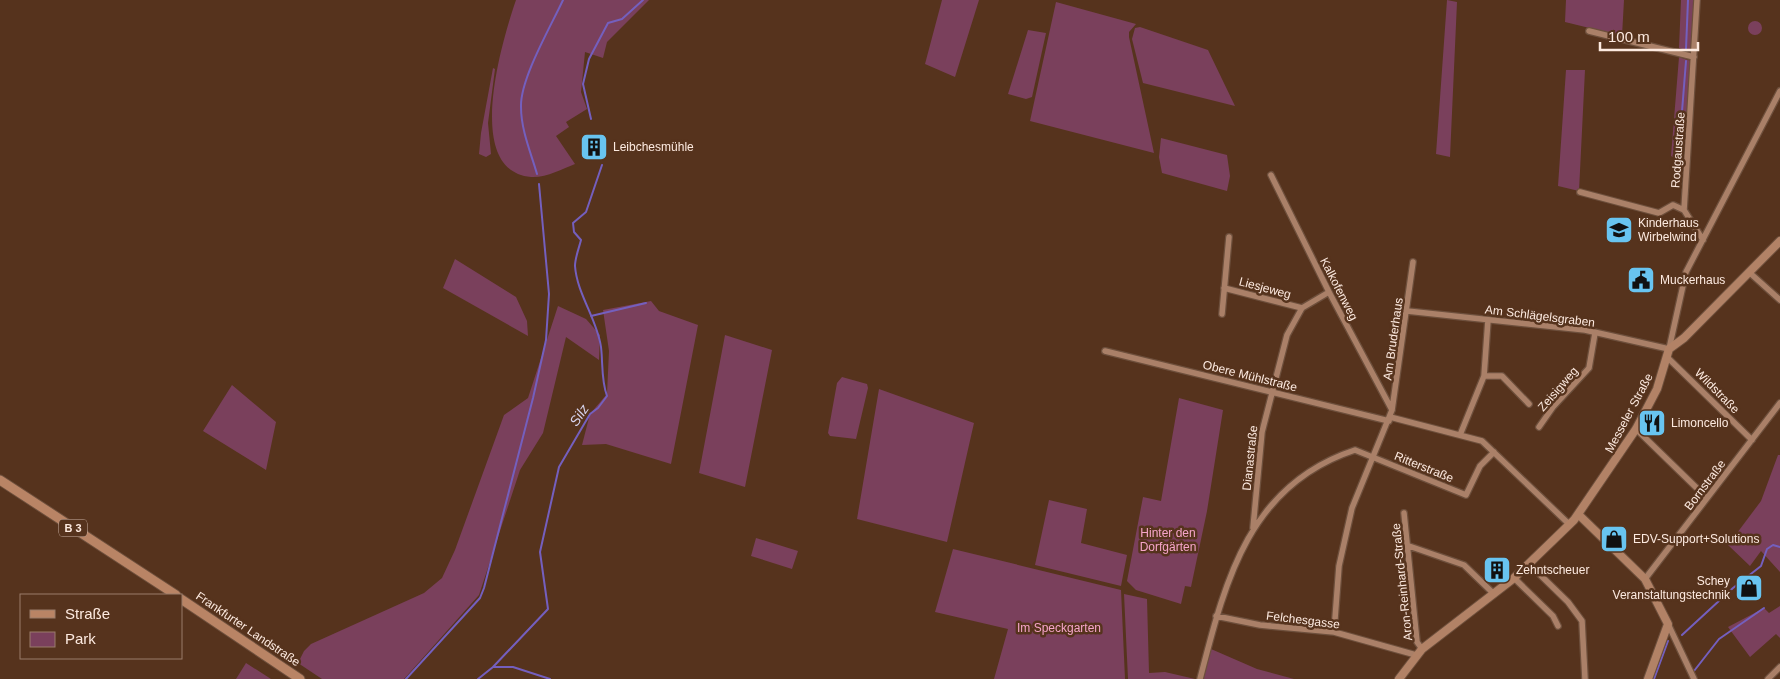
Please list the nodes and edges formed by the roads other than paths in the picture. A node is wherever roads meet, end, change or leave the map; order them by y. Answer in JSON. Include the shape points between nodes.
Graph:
{"nodes":[{"id":1,"x":1697,"y":0,"type":"edge"},
{"id":2,"x":1589,"y":31,"type":"dead end"},
{"id":3,"x":1694,"y":57,"type":"junction"},
{"id":4,"x":1780,"y":91,"type":"edge"},
{"id":5,"x":1272,"y":175,"type":"dead end"},
{"id":6,"x":1580,"y":192,"type":"dead end"},
{"id":7,"x":1684,"y":210,"type":"junction"},
{"id":8,"x":1229,"y":237,"type":"dead end"},
{"id":9,"x":1703,"y":240,"type":"junction"},
{"id":10,"x":1780,"y":241,"type":"edge"},
{"id":11,"x":1413,"y":262,"type":"dead end"},
{"id":12,"x":1750,"y":272,"type":"junction"},
{"id":13,"x":1224,"y":288,"type":"junction"},
{"id":14,"x":1328,"y":292,"type":"junction"},
{"id":15,"x":1780,"y":300,"type":"edge"},
{"id":16,"x":1302,"y":308,"type":"junction"},
{"id":17,"x":1407,"y":311,"type":"junction"},
{"id":18,"x":1222,"y":314,"type":"dead end"},
{"id":19,"x":1488,"y":320,"type":"junction"},
{"id":20,"x":1594,"y":333,"type":"junction"},
{"id":21,"x":1669,"y":349,"type":"junction"},
{"id":22,"x":1105,"y":351,"type":"dead end"},
{"id":23,"x":1668,"y":358,"type":"junction"},
{"id":24,"x":1484,"y":376,"type":"junction"},
{"id":25,"x":1271,"y":392,"type":"junction"},
{"id":26,"x":1780,"y":403,"type":"edge"},
{"id":27,"x":1529,"y":404,"type":"dead end"},
{"id":28,"x":1392,"y":410,"type":"junction"},
{"id":29,"x":1390,"y":419,"type":"junction"},
{"id":30,"x":1539,"y":427,"type":"dead end"},
{"id":31,"x":1636,"y":429,"type":"junction"},
{"id":32,"x":1460,"y":435,"type":"junction"},
{"id":33,"x":1752,"y":440,"type":"junction"},
{"id":34,"x":1494,"y":452,"type":"junction"},
{"id":35,"x":1373,"y":458,"type":"junction"},
{"id":36,"x":0,"y":480,"type":"edge"},
{"id":37,"x":1707,"y":498,"type":"junction"},
{"id":38,"x":1404,"y":513,"type":"dead end"},
{"id":39,"x":1579,"y":515,"type":"junction"},
{"id":40,"x":1570,"y":525,"type":"junction"},
{"id":41,"x":1253,"y":528,"type":"junction"},
{"id":42,"x":1408,"y":546,"type":"junction"},
{"id":43,"x":1529,"y":564,"type":"junction"},
{"id":44,"x":1514,"y":578,"type":"junction"},
{"id":45,"x":1645,"y":579,"type":"junction"},
{"id":46,"x":174,"y":594,"type":"edge"},
{"id":47,"x":1494,"y":594,"type":"junction"},
{"id":48,"x":182,"y":600,"type":"edge"},
{"id":49,"x":1216,"y":616,"type":"junction"},
{"id":50,"x":1668,"y":624,"type":"junction"},
{"id":51,"x":1558,"y":626,"type":"dead end"},
{"id":52,"x":1334,"y":632,"type":"junction"},
{"id":53,"x":1422,"y":649,"type":"junction"},
{"id":54,"x":1416,"y":656,"type":"junction"},
{"id":55,"x":1780,"y":667,"type":"edge"},
{"id":56,"x":300,"y":679,"type":"edge"},
{"id":57,"x":1200,"y":679,"type":"edge"},
{"id":58,"x":1399,"y":679,"type":"edge"},
{"id":59,"x":1585,"y":679,"type":"edge"},
{"id":60,"x":1648,"y":679,"type":"edge"},
{"id":61,"x":1694,"y":679,"type":"edge"},
{"id":62,"x":1768,"y":679,"type":"edge"}],
"edges":[{"from":1,"to":3,"type":"street","name":"Rodgaustraße"},
{"from":2,"to":3,"type":"street"},
{"from":3,"to":7,"type":"street","name":"Rodgaustraße"},
{"from":4,"to":9,"type":"street","name":"Messeler Straße"},
{"from":5,"to":14,"type":"street","name":"Kalkofenweg"},
{"from":6,"to":7,"type":"street","via":[[1659,213],[1672,205]]},
{"from":7,"to":9,"type":"street"},
{"from":8,"to":13,"type":"street","name":"Liesjeweg"},
{"from":9,"to":21,"type":"street","name":"Messeler Straße","via":[[1686,272]]},
{"from":10,"to":12,"type":"street"},
{"from":11,"to":17,"type":"street","name":"Am Bruderhaus"},
{"from":12,"to":15,"type":"street"},
{"from":12,"to":21,"type":"street"},
{"from":13,"to":16,"type":"street","name":"Liesjeweg"},
{"from":13,"to":18,"type":"street","name":"Liesjeweg"},
{"from":14,"to":16,"type":"street","name":"Dianastraße"},
{"from":14,"to":28,"type":"street","name":"Kalkofenweg"},
{"from":16,"to":25,"type":"street","name":"Dianastraße","via":[[1287,335]]},
{"from":17,"to":19,"type":"street","name":"Am Schlägelsgraben"},
{"from":17,"to":28,"type":"street","name":"Am Bruderhaus"},
{"from":19,"to":20,"type":"street","name":"Am Schlägelsgraben"},
{"from":19,"to":24,"type":"street"},
{"from":20,"to":21,"type":"street","name":"Am Schlägelsgraben"},
{"from":20,"to":30,"type":"street","name":"Zeisigweg","via":[[1588,368]]},
{"from":21,"to":23,"type":"street","name":"Messeler Straße"},
{"from":22,"to":25,"type":"street","name":"Obere Mühlstraße"},
{"from":23,"to":31,"type":"street","name":"Messeler Straße","via":[[1658,389]]},
{"from":23,"to":33,"type":"street","name":"Wildstraße"},
{"from":24,"to":27,"type":"street","via":[[1502,376]]},
{"from":24,"to":32,"type":"street"},
{"from":25,"to":29,"type":"street","name":"Obere Mühlstraße"},
{"from":25,"to":41,"type":"street","name":"Dianastraße","via":[[1262,432]]},
{"from":26,"to":33,"type":"street","name":"Bornstraße"},
{"from":28,"to":29,"type":"street","name":"Am Bruderhaus"},
{"from":29,"to":32,"type":"street","name":"Obere Mühlstraße"},
{"from":29,"to":35,"type":"street","name":"Am Bruderhaus"},
{"from":31,"to":37,"type":"street"},
{"from":31,"to":39,"type":"street","name":"Messeler Straße"},
{"from":32,"to":34,"type":"street","name":"Obere Mühlstraße","via":[[1482,441]]},
{"from":33,"to":37,"type":"street","name":"Bornstraße"},
{"from":34,"to":35,"type":"street","name":"Ritterstraße","via":[[1480,466],[1466,495]]},
{"from":34,"to":40,"type":"street","name":"Obere Mühlstraße"},
{"from":35,"to":41,"type":"street","name":"Ritterstraße","via":[[1355,450],[1330,458],[1281,494]]},
{"from":35,"to":52,"type":"street","name":"Am Bruderhaus","via":[[1354,501],[1339,566]]},
{"from":36,"to":46,"type":"main road","name":"Frankfurter Landstraße","number":"B 3"},
{"from":37,"to":45,"type":"street","name":"Bornstraße"},
{"from":38,"to":42,"type":"street","name":"Aron-Reinhard-Straße"},
{"from":39,"to":40,"type":"street","name":"Messeler Straße"},
{"from":39,"to":45,"type":"street"},
{"from":40,"to":43,"type":"street","name":"Messeler Straße"},
{"from":41,"to":49,"type":"street","via":[[1225,586]]},
{"from":42,"to":47,"type":"street","via":[[1464,565]]},
{"from":42,"to":53,"type":"street","name":"Aron-Reinhard-Straße","via":[[1417,642]]},
{"from":43,"to":44,"type":"street","name":"Messeler Straße"},
{"from":43,"to":59,"type":"street","via":[[1568,602],[1582,622]]},
{"from":44,"to":47,"type":"street","name":"Messeler Straße"},
{"from":44,"to":51,"type":"street","via":[[1553,616]]},
{"from":45,"to":50,"type":"street"},
{"from":47,"to":53,"type":"street","name":"Messeler Straße"},
{"from":48,"to":56,"type":"main road","name":"Frankfurter Landstraße"},
{"from":49,"to":52,"type":"street","name":"Felchesgasse","via":[[1260,625]]},
{"from":49,"to":57,"type":"street"},
{"from":50,"to":60,"type":"street"},
{"from":50,"to":61,"type":"street"},
{"from":52,"to":54,"type":"street","name":"Felchesgasse"},
{"from":53,"to":54,"type":"street","name":"Messeler Straße"},
{"from":54,"to":58,"type":"street","name":"Messeler Straße"},
{"from":55,"to":62,"type":"street"}]}
